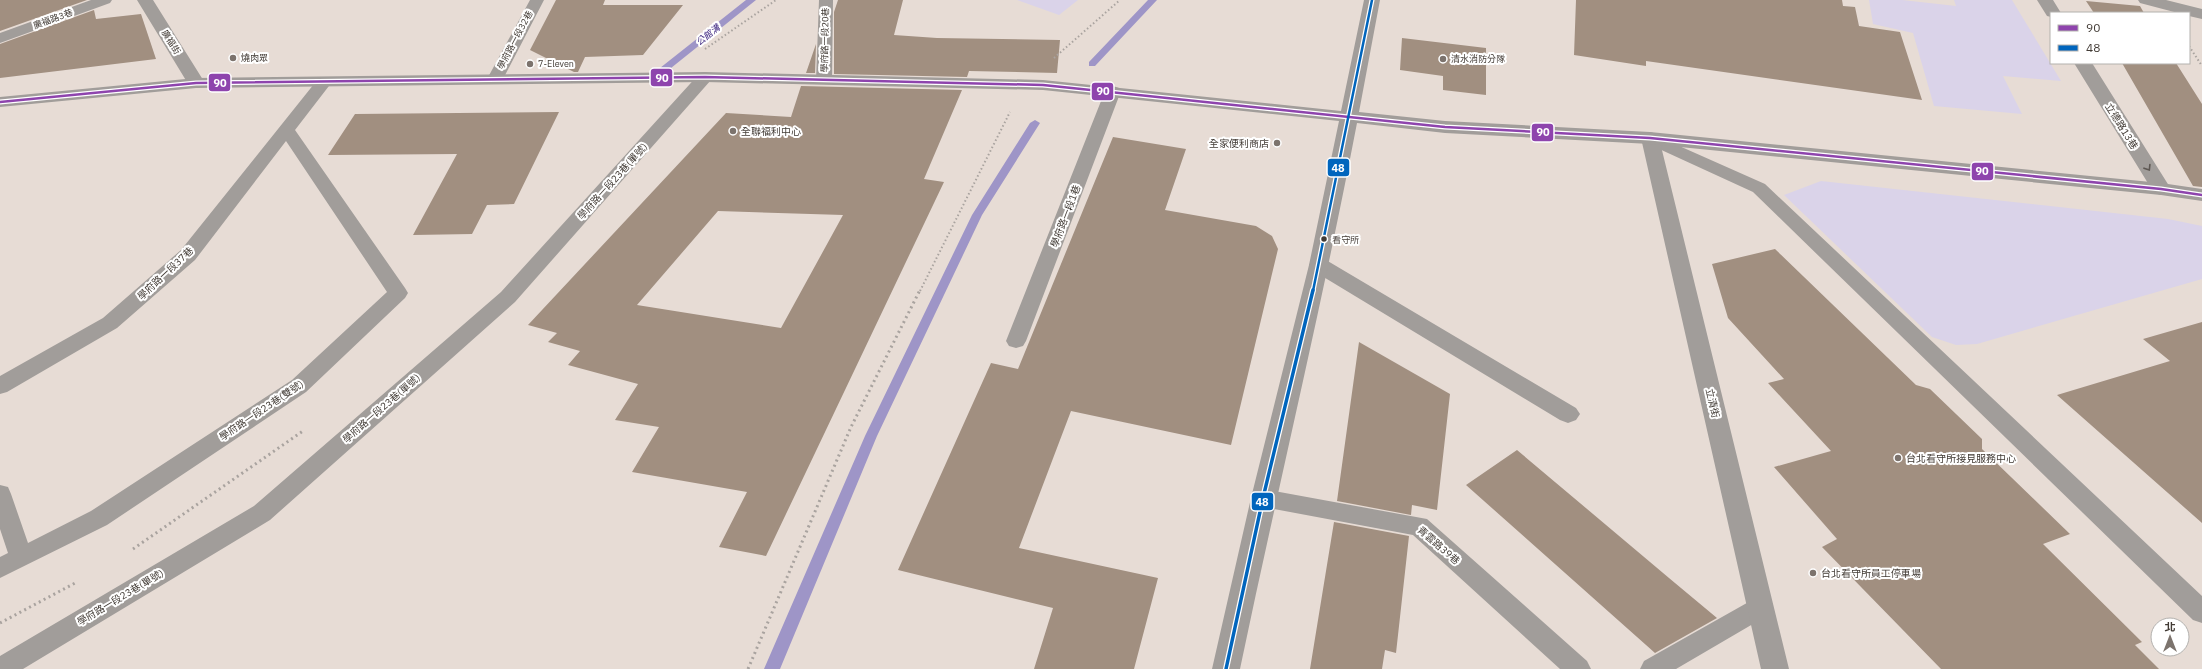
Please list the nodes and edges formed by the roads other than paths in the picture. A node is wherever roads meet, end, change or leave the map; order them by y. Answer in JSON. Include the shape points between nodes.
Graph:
{"nodes":[{"id":1,"x":105,"y":0,"type":"edge"},
{"id":2,"x":145,"y":0,"type":"edge"},
{"id":3,"x":537,"y":0,"type":"edge"},
{"id":4,"x":826,"y":0,"type":"edge"},
{"id":5,"x":1372,"y":0,"type":"edge"},
{"id":6,"x":2045,"y":0,"type":"edge"},
{"id":7,"x":2146,"y":0,"type":"edge"},
{"id":8,"x":2176,"y":4,"type":"edge"},
{"id":9,"x":2052,"y":12,"type":"edge"},
{"id":10,"x":2202,"y":14,"type":"edge"},
{"id":11,"x":0,"y":38,"type":"edge"},
{"id":12,"x":2084,"y":64,"type":"edge"},
{"id":13,"x":705,"y":77,"type":"junction"},
{"id":14,"x":494,"y":81,"type":"junction"},
{"id":15,"x":824,"y":81,"type":"junction"},
{"id":16,"x":324,"y":82,"type":"junction"},
{"id":17,"x":196,"y":83,"type":"junction"},
{"id":18,"x":1113,"y":91,"type":"junction"},
{"id":19,"x":0,"y":102,"type":"edge"},
{"id":20,"x":1349,"y":118,"type":"junction"},
{"id":21,"x":287,"y":130,"type":"junction"},
{"id":22,"x":1650,"y":138,"type":"junction"},
{"id":23,"x":2160,"y":189,"type":"junction"},
{"id":24,"x":2202,"y":195,"type":"edge"},
{"id":25,"x":1319,"y":265,"type":"junction"},
{"id":26,"x":1016,"y":341,"type":"dead end"},
{"id":27,"x":0,"y":386,"type":"edge"},
{"id":28,"x":1568,"y":414,"type":"dead end"},
{"id":29,"x":0,"y":494,"type":"edge"},
{"id":30,"x":1263,"y":498,"type":"junction"},
{"id":31,"x":21,"y":557,"type":"junction"},
{"id":32,"x":0,"y":568,"type":"edge"},
{"id":33,"x":1761,"y":606,"type":"junction"},
{"id":34,"x":2202,"y":612,"type":"edge"},
{"id":35,"x":0,"y":669,"type":"edge"},
{"id":36,"x":1226,"y":669,"type":"edge"},
{"id":37,"x":1578,"y":669,"type":"edge"},
{"id":38,"x":1653,"y":669,"type":"edge"},
{"id":39,"x":1775,"y":669,"type":"edge"}],
"edges":[{"from":1,"to":11,"type":"lane","name":"廣福路3巷"},
{"from":2,"to":17,"type":"street","name":"廣福街"},
{"from":3,"to":14,"type":"lane","name":"學府路一段32巷"},
{"from":4,"to":15,"type":"lane","name":"學府路一段20巷"},
{"from":5,"to":20,"type":"street"},
{"from":6,"to":9,"type":"street"},
{"from":7,"to":8,"type":"street"},
{"from":8,"to":10,"type":"street"},
{"from":12,"to":23,"type":"street","name":"立德路13巷","one_way":true},
{"from":13,"to":14,"type":"street"},
{"from":13,"to":15,"type":"street"},
{"from":13,"to":35,"type":"lane","name":"學府路一段23巷(單號)","via":[[508,297],[262,513]]},
{"from":14,"to":16,"type":"street"},
{"from":15,"to":18,"type":"street","via":[[1023,85]]},
{"from":16,"to":17,"type":"street"},
{"from":16,"to":21,"type":"lane","name":"學府路一段37巷"},
{"from":17,"to":19,"type":"street"},
{"from":18,"to":20,"type":"street"},
{"from":18,"to":26,"type":"lane","name":"學府路一段1巷"},
{"from":20,"to":22,"type":"street","via":[[1444,128]]},
{"from":20,"to":25,"type":"street"},
{"from":21,"to":27,"type":"lane","name":"學府路一段37巷","via":[[188,255],[110,323]]},
{"from":21,"to":31,"type":"lane","name":"學府路一段23巷(雙號)","via":[[398,293],[299,386],[98,518]]},
{"from":22,"to":23,"type":"street"},
{"from":22,"to":33,"type":"street","name":"立清街"},
{"from":22,"to":34,"type":"lane","via":[[1759,188]]},
{"from":23,"to":24,"type":"street"},
{"from":25,"to":28,"type":"street"},
{"from":25,"to":30,"type":"street"},
{"from":29,"to":31,"type":"lane"},
{"from":30,"to":36,"type":"street"},
{"from":30,"to":37,"type":"lane","name":"青雲路39巷","via":[[1419,526]]},
{"from":31,"to":32,"type":"lane","name":"學府路一段23巷(雙號)"},
{"from":33,"to":38,"type":"lane"},
{"from":33,"to":39,"type":"street","name":"立清街"}]}
